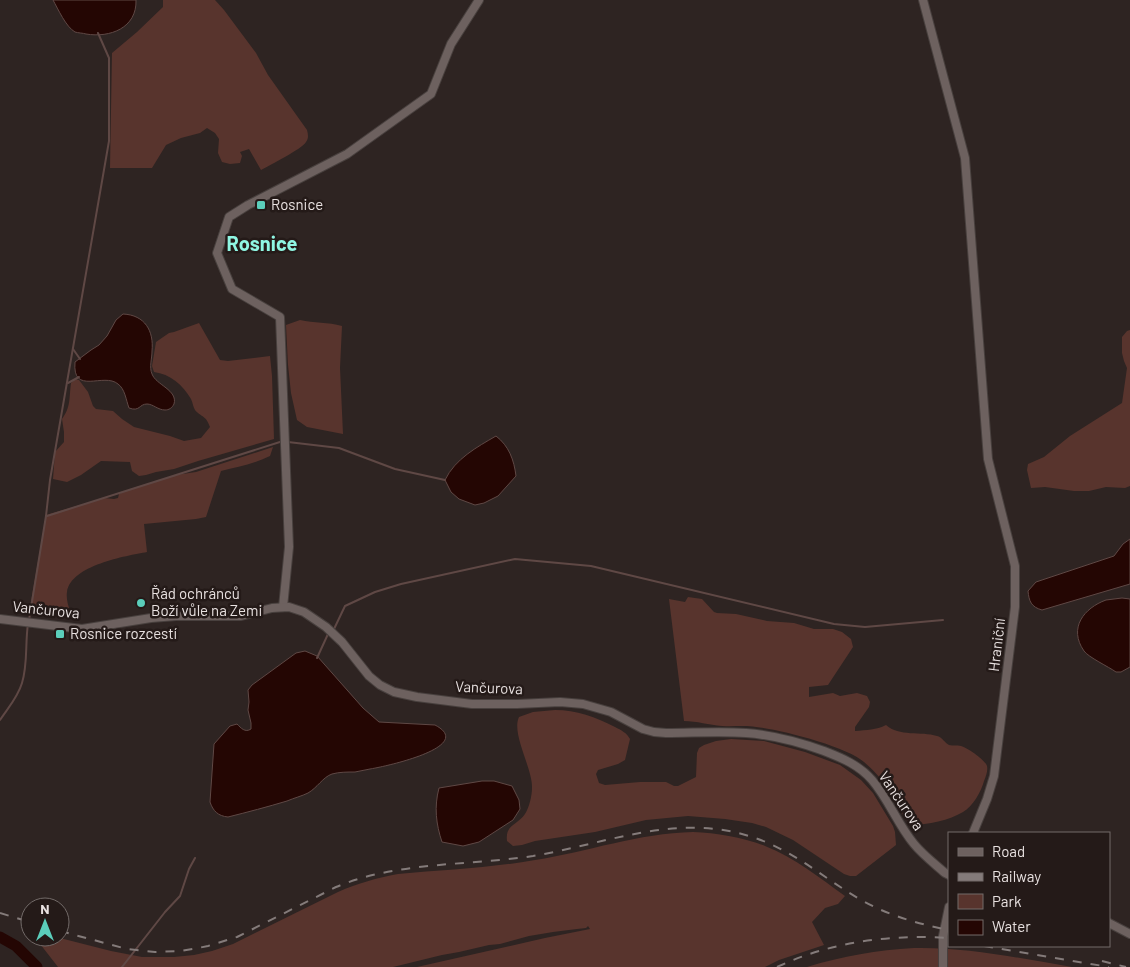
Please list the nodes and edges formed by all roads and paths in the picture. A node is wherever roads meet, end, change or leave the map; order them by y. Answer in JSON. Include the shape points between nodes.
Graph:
{"nodes":[{"id":1,"x":479,"y":0,"type":"edge"},
{"id":2,"x":923,"y":0,"type":"edge"},
{"id":3,"x":283,"y":607,"type":"junction"},
{"id":4,"x":0,"y":620,"type":"edge"},
{"id":5,"x":973,"y":832,"type":"edge"},
{"id":6,"x":948,"y":874,"type":"edge"},
{"id":7,"x":948,"y":912,"type":"edge"},
{"id":8,"x":1110,"y":924,"type":"edge"},
{"id":9,"x":1130,"y":934,"type":"edge"},
{"id":10,"x":943,"y":967,"type":"edge"}],
"edges":[{"from":1,"to":3,"type":"street","via":[[451,44],[431,94],[347,154],[229,217],[217,252],[232,289],[280,317],[289,547]]},
{"from":2,"to":5,"type":"street","name":"Hraniční","via":[[965,158],[988,459],[1015,566],[1015,607],[994,776]]},
{"from":3,"to":4,"type":"street","name":"Vančurova","via":[[241,616],[151,618],[82,629]]},
{"from":3,"to":6,"type":"street","name":"Vančurova","via":[[300,610],[317,620],[342,642],[369,676],[380,685],[400,693],[472,704],[578,704],[603,709],[654,732],[762,734],[832,754],[854,765],[871,779],[914,844]]},
{"from":7,"to":10,"type":"street","via":[[943,936]]},
{"from":8,"to":9,"type":"street"}]}
